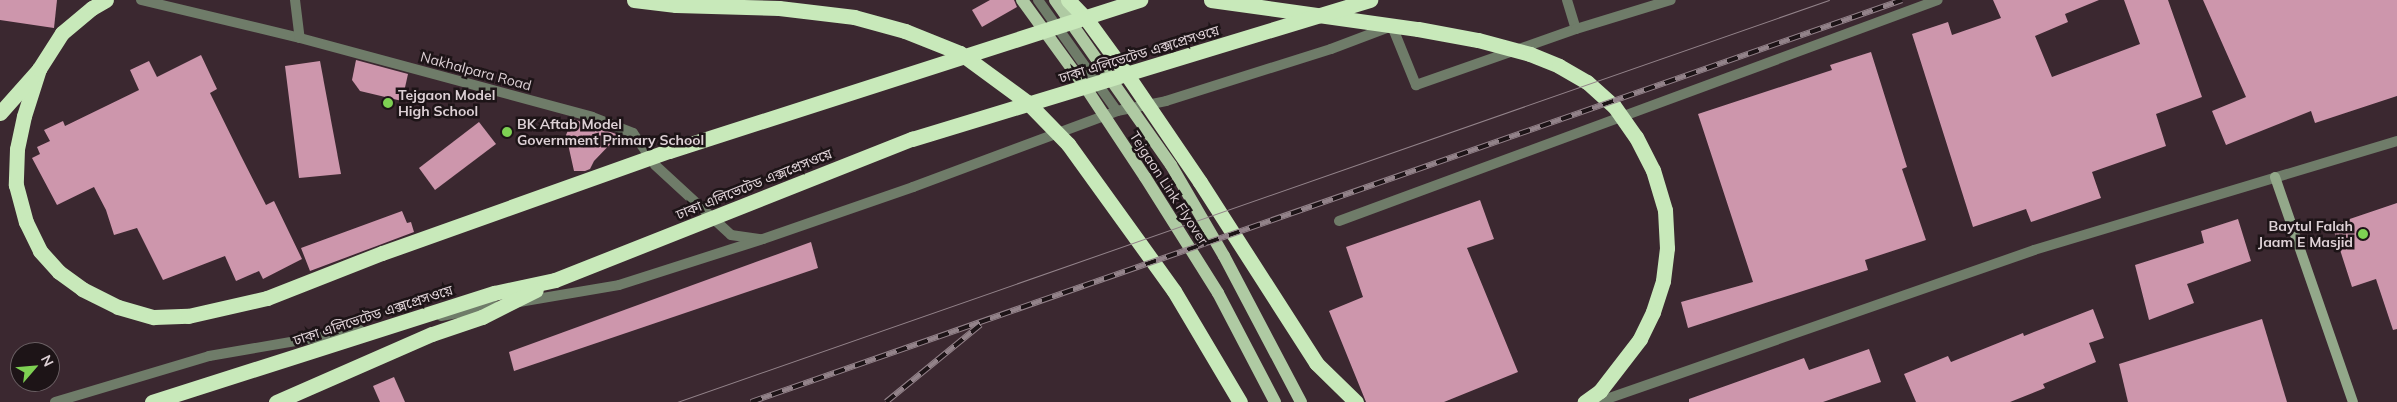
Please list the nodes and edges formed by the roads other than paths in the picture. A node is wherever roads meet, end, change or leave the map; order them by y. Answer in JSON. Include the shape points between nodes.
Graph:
{"nodes":[{"id":1,"x":106,"y":0,"type":"edge"},
{"id":2,"x":141,"y":0,"type":"edge"},
{"id":3,"x":294,"y":0,"type":"edge"},
{"id":4,"x":634,"y":0,"type":"edge"},
{"id":5,"x":1022,"y":0,"type":"edge"},
{"id":6,"x":1038,"y":0,"type":"edge"},
{"id":7,"x":1055,"y":0,"type":"edge"},
{"id":8,"x":1068,"y":0,"type":"edge"},
{"id":9,"x":1140,"y":0,"type":"edge"},
{"id":10,"x":1211,"y":0,"type":"edge"},
{"id":11,"x":1370,"y":0,"type":"edge"},
{"id":12,"x":1567,"y":0,"type":"edge"},
{"id":13,"x":1671,"y":0,"type":"edge"},
{"id":14,"x":1938,"y":0,"type":"edge"},
{"id":15,"x":1576,"y":29,"type":"junction"},
{"id":16,"x":300,"y":38,"type":"junction"},
{"id":17,"x":39,"y":69,"type":"junction"},
{"id":18,"x":1117,"y":110,"type":"junction"},
{"id":19,"x":0,"y":113,"type":"edge"},
{"id":20,"x":2397,"y":141,"type":"edge"},
{"id":21,"x":2276,"y":177,"type":"junction"},
{"id":22,"x":1339,"y":221,"type":"dead end"},
{"id":23,"x":763,"y":239,"type":"junction"},
{"id":24,"x":555,"y":280,"type":"junction"},
{"id":25,"x":55,"y":402,"type":"edge"},
{"id":26,"x":152,"y":402,"type":"edge"},
{"id":27,"x":276,"y":402,"type":"edge"},
{"id":28,"x":1240,"y":402,"type":"edge"},
{"id":29,"x":1275,"y":402,"type":"edge"},
{"id":30,"x":1301,"y":402,"type":"edge"},
{"id":31,"x":1356,"y":402,"type":"edge"},
{"id":32,"x":1585,"y":402,"type":"edge"},
{"id":33,"x":1598,"y":402,"type":"edge"},
{"id":34,"x":2353,"y":402,"type":"edge"}],
"edges":[{"from":1,"to":17,"type":"highway","via":[[62,33]]},
{"from":2,"to":16,"type":"street","name":"Nakhalpara Road"},
{"from":3,"to":16,"type":"street"},
{"from":4,"to":28,"type":"highway","via":[[676,5],[778,8],[854,17],[906,31],[960,54],[1027,102],[1068,144],[1174,291]]},
{"from":5,"to":29,"type":"main road","name":"Tejgaon Link Flyover","via":[[1086,88],[1218,293]]},
{"from":6,"to":18,"type":"street"},
{"from":7,"to":30,"type":"main road","name":"Tejgaon Link Flyover","via":[[1171,165],[1224,256]]},
{"from":8,"to":31,"type":"highway","via":[[1125,72],[1316,362]]},
{"from":9,"to":17,"type":"highway","via":[[669,151],[267,298],[188,316],[154,317],[118,307],[82,289],[59,272],[40,251],[26,222],[16,185],[17,149]]},
{"from":10,"to":32,"type":"highway","via":[[1418,29],[1513,49],[1558,66],[1587,82],[1614,106],[1636,137],[1653,170],[1665,210],[1667,248],[1663,281],[1640,339],[1600,391]]},
{"from":11,"to":24,"type":"highway","name":"ঢাকা এলিভেটেড এক্সপ্রেসওয়ে","via":[[912,140]]},
{"from":12,"to":15,"type":"street"},
{"from":13,"to":15,"type":"street"},
{"from":14,"to":22,"type":"street"},
{"from":15,"to":18,"type":"street","via":[[1416,85],[1392,26],[1331,49],[1166,101]]},
{"from":16,"to":23,"type":"street","name":"Nakhalpara Road","via":[[592,117],[633,133],[655,165],[731,234]]},
{"from":17,"to":19,"type":"highway"},
{"from":18,"to":23,"type":"street","via":[[913,187]]},
{"from":20,"to":21,"type":"street"},
{"from":21,"to":33,"type":"street","via":[[2034,250]]},
{"from":21,"to":34,"type":"street"},
{"from":23,"to":25,"type":"street","via":[[619,285],[209,356]]},
{"from":24,"to":26,"type":"highway","name":"ঢাকা এলিভেটেড এক্সপ্রেসওয়ে","via":[[494,293]]},
{"from":24,"to":27,"type":"highway","via":[[482,317],[432,334]]}]}
